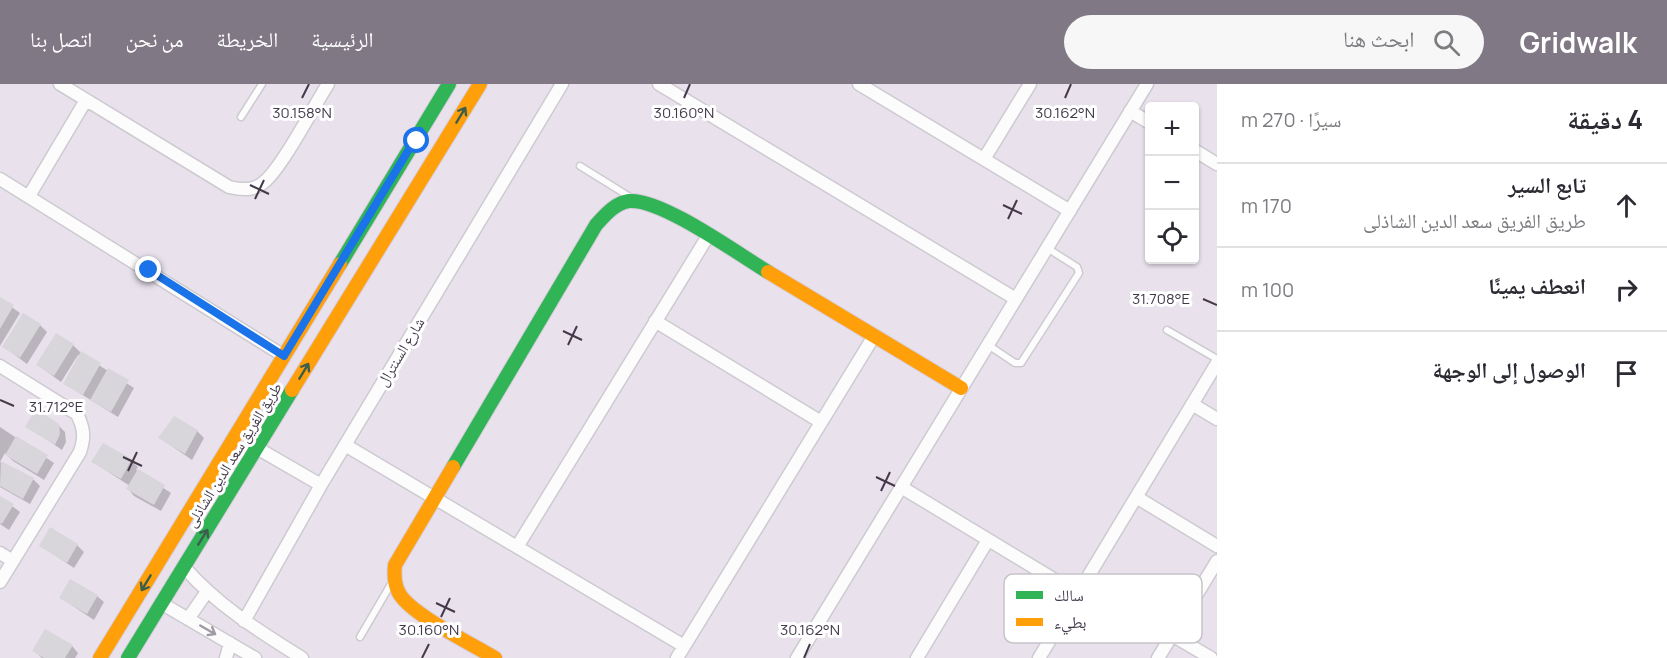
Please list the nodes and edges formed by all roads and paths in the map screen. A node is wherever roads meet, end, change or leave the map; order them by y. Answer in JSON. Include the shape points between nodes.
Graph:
{"nodes":[{"id":1,"x":60,"y":84,"type":"edge"},
{"id":2,"x":262,"y":84,"type":"edge"},
{"id":3,"x":328,"y":84,"type":"edge"},
{"id":4,"x":449,"y":84,"type":"edge"},
{"id":5,"x":480,"y":84,"type":"edge"},
{"id":6,"x":562,"y":84,"type":"edge"},
{"id":7,"x":659,"y":84,"type":"edge"},
{"id":8,"x":859,"y":84,"type":"edge"},
{"id":9,"x":1030,"y":84,"type":"edge"},
{"id":10,"x":1147,"y":84,"type":"edge"},
{"id":11,"x":86,"y":100,"type":"junction"},
{"id":12,"x":1130,"y":111,"type":"junction"},
{"id":13,"x":241,"y":117,"type":"dead end"},
{"id":14,"x":1145,"y":120,"type":"edge"},
{"id":15,"x":420,"y":131,"type":"junction"},
{"id":16,"x":440,"y":150,"type":"junction"},
{"id":17,"x":1199,"y":153,"type":"edge"},
{"id":18,"x":984,"y":159,"type":"junction"},
{"id":19,"x":1217,"y":164,"type":"edge"},
{"id":20,"x":580,"y":166,"type":"dead end"},
{"id":21,"x":394,"y":174,"type":"junction"},
{"id":22,"x":0,"y":179,"type":"edge"},
{"id":23,"x":415,"y":190,"type":"junction"},
{"id":24,"x":29,"y":196,"type":"junction"},
{"id":25,"x":633,"y":199,"type":"junction"},
{"id":26,"x":1070,"y":211,"type":"junction"},
{"id":27,"x":708,"y":236,"type":"junction"},
{"id":28,"x":1047,"y":248,"type":"junction"},
{"id":29,"x":1016,"y":299,"type":"junction"},
{"id":30,"x":655,"y":321,"type":"junction"},
{"id":31,"x":1167,"y":330,"type":"dead end"},
{"id":32,"x":874,"y":336,"type":"junction"},
{"id":33,"x":987,"y":345,"type":"junction"},
{"id":34,"x":284,"y":356,"type":"junction"},
{"id":35,"x":1217,"y":361,"type":"edge"},
{"id":36,"x":0,"y":366,"type":"edge"},
{"id":37,"x":961,"y":388,"type":"junction"},
{"id":38,"x":1192,"y":404,"type":"junction"},
{"id":39,"x":1217,"y":419,"type":"edge"},
{"id":40,"x":821,"y":422,"type":"junction"},
{"id":41,"x":345,"y":446,"type":"junction"},
{"id":42,"x":257,"y":448,"type":"junction"},
{"id":43,"x":321,"y":485,"type":"junction"},
{"id":44,"x":901,"y":487,"type":"junction"},
{"id":45,"x":1136,"y":497,"type":"junction"},
{"id":46,"x":434,"y":498,"type":"junction"},
{"id":47,"x":988,"y":540,"type":"junction"},
{"id":48,"x":1217,"y":546,"type":"edge"},
{"id":49,"x":517,"y":547,"type":"junction"},
{"id":50,"x":0,"y":553,"type":"edge"},
{"id":51,"x":13,"y":561,"type":"junction"},
{"id":52,"x":1217,"y":561,"type":"edge"},
{"id":53,"x":184,"y":567,"type":"junction"},
{"id":54,"x":1045,"y":574,"type":"edge"},
{"id":55,"x":1090,"y":574,"type":"edge"},
{"id":56,"x":393,"y":581,"type":"junction"},
{"id":57,"x":0,"y":582,"type":"edge"},
{"id":58,"x":1202,"y":586,"type":"edge"},
{"id":59,"x":206,"y":593,"type":"junction"},
{"id":60,"x":160,"y":603,"type":"junction"},
{"id":61,"x":188,"y":619,"type":"junction"},
{"id":62,"x":244,"y":621,"type":"junction"},
{"id":63,"x":115,"y":633,"type":"junction"},
{"id":64,"x":360,"y":637,"type":"dead end"},
{"id":65,"x":230,"y":643,"type":"junction"},
{"id":66,"x":1048,"y":643,"type":"edge"},
{"id":67,"x":1167,"y":643,"type":"edge"},
{"id":68,"x":1185,"y":643,"type":"edge"},
{"id":69,"x":684,"y":646,"type":"junction"},
{"id":70,"x":130,"y":654,"type":"edge"},
{"id":71,"x":100,"y":658,"type":"edge"},
{"id":72,"x":226,"y":658,"type":"edge"},
{"id":73,"x":255,"y":658,"type":"edge"},
{"id":74,"x":302,"y":658,"type":"edge"},
{"id":75,"x":495,"y":658,"type":"edge"},
{"id":76,"x":677,"y":658,"type":"edge"},
{"id":77,"x":797,"y":658,"type":"edge"},
{"id":78,"x":917,"y":658,"type":"edge"},
{"id":79,"x":1039,"y":658,"type":"edge"},
{"id":80,"x":1158,"y":658,"type":"edge"},
{"id":81,"x":1210,"y":658,"type":"edge"}],
"edges":[{"from":1,"to":11,"type":"street"},
{"from":2,"to":13,"type":"lane"},
{"from":3,"to":11,"type":"street","via":[[272,174],[258,187],[248,189],[229,187]]},
{"from":4,"to":15,"type":"street","name":"طريق الفريق سعد الدين الشاذلى"},
{"from":16,"to":5,"type":"street","name":"طريق الفريق سعد الدين الشاذلى","one_way":true},
{"from":6,"to":41,"type":"street","name":"شارع السنترال"},
{"from":7,"to":29,"type":"street"},
{"from":8,"to":18,"type":"street"},
{"from":9,"to":18,"type":"street"},
{"from":10,"to":12,"type":"street"},
{"from":11,"to":24,"type":"street"},
{"from":12,"to":14,"type":"street"},
{"from":12,"to":26,"type":"street"},
{"from":15,"to":16,"type":"street","via":[[417,141],[423,151]]},
{"from":15,"to":21,"type":"street","name":"طريق الفريق سعد الدين الشاذلى"},
{"from":16,"to":23,"type":"street","name":"طريق الفريق سعد الدين الشاذلى"},
{"from":17,"to":19,"type":"street"},
{"from":18,"to":26,"type":"street"},
{"from":20,"to":25,"type":"lane"},
{"from":21,"to":23,"type":"street","via":[[404,165],[414,170],[418,179]]},
{"from":21,"to":34,"type":"street","name":"طريق الفريق سعد الدين الشاذلى"},
{"from":22,"to":24,"type":"street"},
{"from":42,"to":23,"type":"street","name":"طريق الفريق سعد الدين الشاذلى","one_way":true},
{"from":24,"to":34,"type":"street"},
{"from":25,"to":27,"type":"street","via":[[656,205]]},
{"from":25,"to":46,"type":"street","via":[[611,207],[596,225]]},
{"from":26,"to":28,"type":"street"},
{"from":27,"to":30,"type":"street"},
{"from":27,"to":32,"type":"street"},
{"from":28,"to":29,"type":"street"},
{"from":28,"to":33,"type":"lane","via":[[1077,267],[1078,273],[1021,363]]},
{"from":29,"to":33,"type":"street"},
{"from":30,"to":40,"type":"street"},
{"from":30,"to":49,"type":"street"},
{"from":31,"to":35,"type":"lane"},
{"from":32,"to":37,"type":"street"},
{"from":32,"to":40,"type":"street"},
{"from":33,"to":37,"type":"street"},
{"from":34,"to":63,"type":"street","name":"طريق الفريق سعد الدين الشاذلى","one_way":true},
{"from":35,"to":38,"type":"street"},
{"from":36,"to":51,"type":"street","via":[[77,414],[84,439],[80,452]]},
{"from":37,"to":44,"type":"street"},
{"from":38,"to":39,"type":"street"},
{"from":38,"to":45,"type":"street"},
{"from":40,"to":69,"type":"street"},
{"from":41,"to":43,"type":"street","name":"شارع السنترال"},
{"from":41,"to":46,"type":"street"},
{"from":42,"to":43,"type":"street"},
{"from":53,"to":42,"type":"street","name":"طريق الفريق سعد الدين الشاذلى","one_way":true},
{"from":43,"to":62,"type":"street","name":"شارع السنترال"},
{"from":44,"to":47,"type":"street"},
{"from":44,"to":77,"type":"street"},
{"from":45,"to":48,"type":"street"},
{"from":45,"to":55,"type":"street"},
{"from":46,"to":49,"type":"street"},
{"from":46,"to":56,"type":"street","via":[[395,564]]},
{"from":47,"to":54,"type":"street"},
{"from":47,"to":78,"type":"street"},
{"from":49,"to":69,"type":"street"},
{"from":50,"to":51,"type":"street"},
{"from":51,"to":57,"type":"street"},
{"from":52,"to":58,"type":"street"},
{"from":53,"to":59,"type":"street"},
{"from":53,"to":60,"type":"street","name":"طريق الفريق سعد الدين الشاذلى"},
{"from":56,"to":64,"type":"lane"},
{"from":56,"to":75,"type":"street","via":[[399,596],[411,607]]},
{"from":59,"to":61,"type":"street"},
{"from":59,"to":62,"type":"street"},
{"from":60,"to":61,"type":"street"},
{"from":60,"to":70,"type":"street","name":"طريق الفريق سعد الدين الشاذلى"},
{"from":61,"to":65,"type":"street","one_way":true},
{"from":62,"to":74,"type":"street"},
{"from":63,"to":70,"type":"street","via":[[117,650]]},
{"from":63,"to":71,"type":"street","name":"طريق الفريق سعد الدين الشاذلى"},
{"from":65,"to":72,"type":"street"},
{"from":65,"to":73,"type":"street"},
{"from":66,"to":79,"type":"street"},
{"from":67,"to":80,"type":"street"},
{"from":68,"to":81,"type":"street"},
{"from":69,"to":76,"type":"street"}]}
